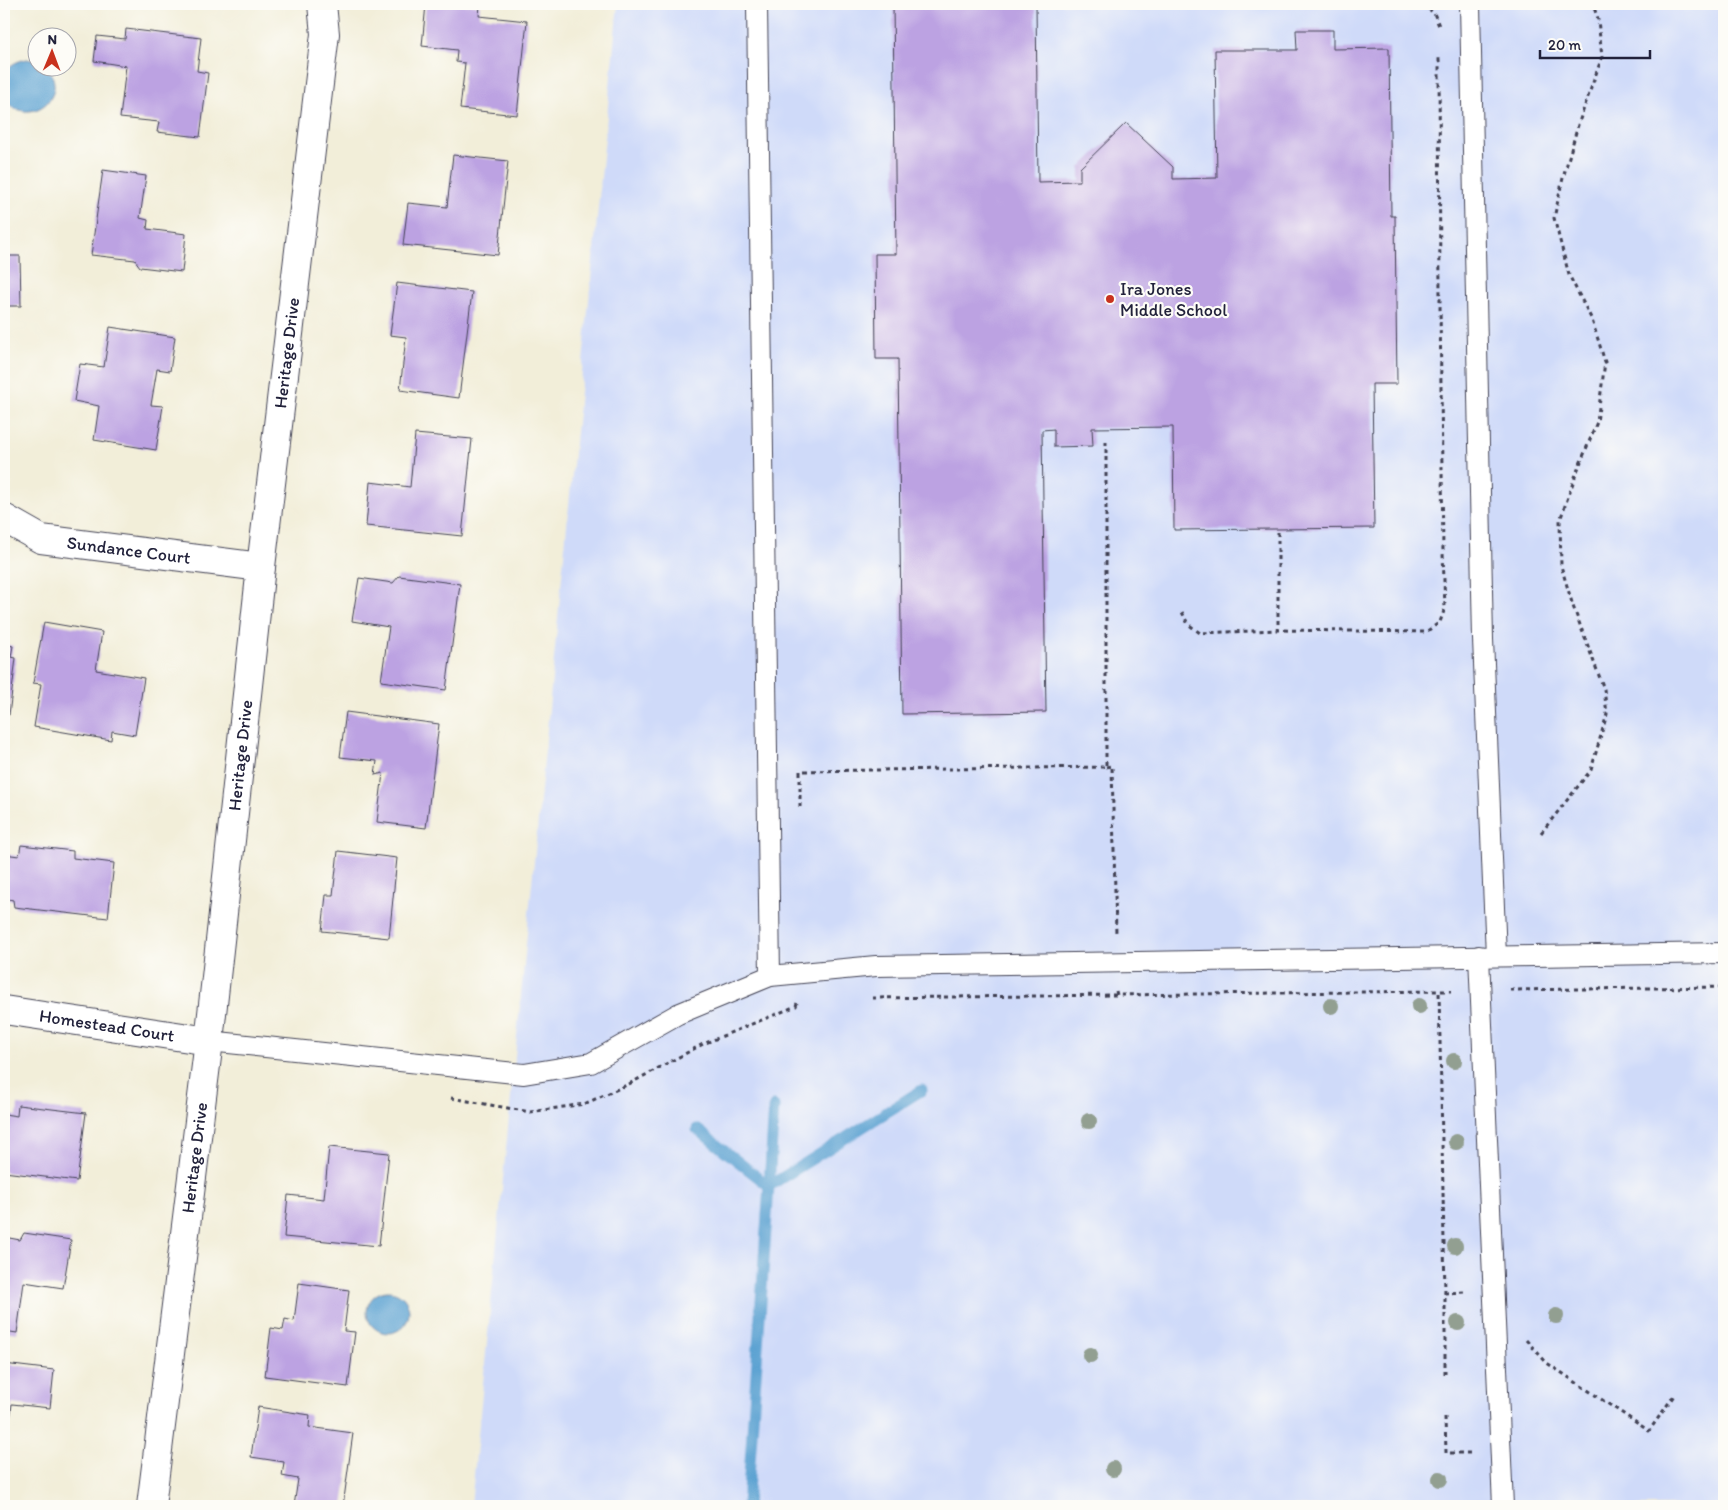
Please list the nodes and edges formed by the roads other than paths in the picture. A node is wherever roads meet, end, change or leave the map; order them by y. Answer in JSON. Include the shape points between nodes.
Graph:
{"nodes":[{"id":1,"x":322,"y":4,"type":"edge"},
{"id":2,"x":757,"y":4,"type":"edge"},
{"id":3,"x":1470,"y":4,"type":"edge"},
{"id":4,"x":4,"y":518,"type":"edge"},
{"id":5,"x":260,"y":567,"type":"junction"},
{"id":6,"x":1724,"y":953,"type":"edge"},
{"id":7,"x":1487,"y":956,"type":"junction"},
{"id":8,"x":770,"y":976,"type":"junction"},
{"id":9,"x":4,"y":1010,"type":"edge"},
{"id":10,"x":209,"y":1041,"type":"junction"},
{"id":11,"x":151,"y":1506,"type":"edge"},
{"id":12,"x":1503,"y":1506,"type":"edge"}],
"edges":[{"from":1,"to":5,"type":"street","name":"Heritage Drive","via":[[325,34]]},
{"from":2,"to":8,"type":"lane"},
{"from":3,"to":7,"type":"lane"},
{"from":4,"to":5,"type":"street","name":"Sundance Court","via":[[40,539]]},
{"from":5,"to":10,"type":"street","name":"Heritage Drive"},
{"from":6,"to":7,"type":"lane"},
{"from":7,"to":8,"type":"lane","via":[[876,966]]},
{"from":7,"to":12,"type":"lane"},
{"from":8,"to":10,"type":"lane","via":[[678,1014],[591,1063],[524,1074]]},
{"from":9,"to":10,"type":"street","name":"Homestead Court"},
{"from":10,"to":11,"type":"street","name":"Heritage Drive"}]}
